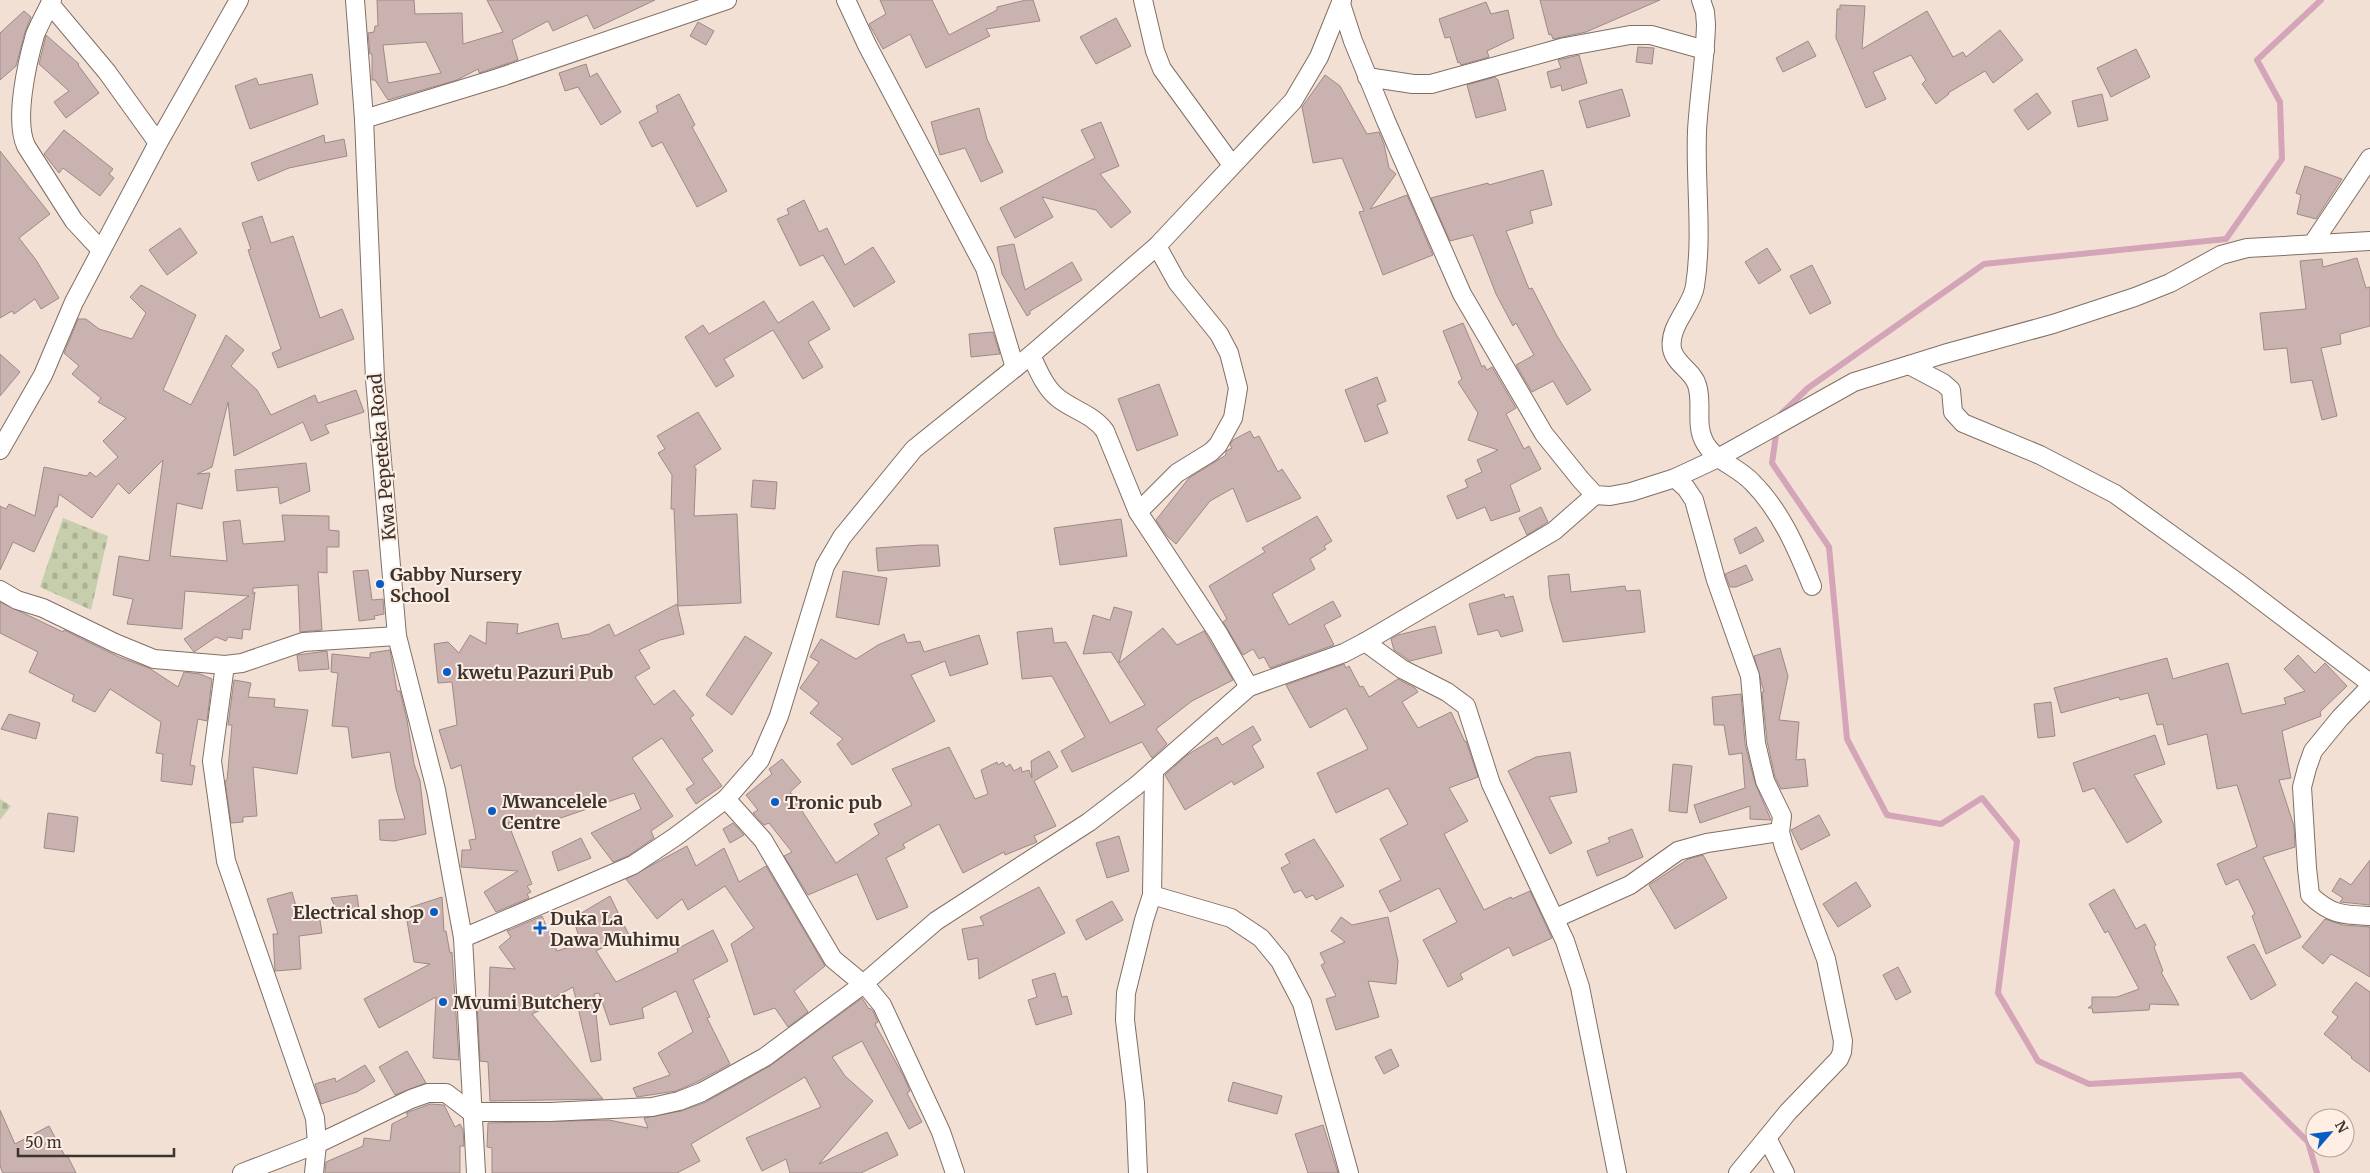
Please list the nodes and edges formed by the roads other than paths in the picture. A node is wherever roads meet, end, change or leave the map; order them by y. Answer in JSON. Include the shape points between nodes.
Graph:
{"nodes":[{"id":1,"x":239,"y":0,"type":"edge"},
{"id":2,"x":354,"y":0,"type":"edge"},
{"id":3,"x":727,"y":0,"type":"edge"},
{"id":4,"x":846,"y":0,"type":"edge"},
{"id":5,"x":1143,"y":0,"type":"edge"},
{"id":6,"x":1702,"y":0,"type":"edge"},
{"id":7,"x":51,"y":2,"type":"edge"},
{"id":8,"x":1341,"y":2,"type":"edge"},
{"id":9,"x":1705,"y":50,"type":"junction"},
{"id":10,"x":1367,"y":77,"type":"junction"},
{"id":11,"x":364,"y":119,"type":"junction"},
{"id":12,"x":158,"y":143,"type":"junction"},
{"id":13,"x":2370,"y":158,"type":"edge"},
{"id":14,"x":1232,"y":165,"type":"junction"},
{"id":15,"x":2370,"y":241,"type":"edge"},
{"id":16,"x":2313,"y":243,"type":"junction"},
{"id":17,"x":1157,"y":246,"type":"junction"},
{"id":18,"x":101,"y":250,"type":"junction"},
{"id":19,"x":1031,"y":355,"type":"junction"},
{"id":20,"x":1909,"y":365,"type":"junction"},
{"id":21,"x":1015,"y":368,"type":"junction"},
{"id":22,"x":0,"y":450,"type":"edge"},
{"id":23,"x":1718,"y":458,"type":"junction"},
{"id":24,"x":1675,"y":478,"type":"junction"},
{"id":25,"x":1595,"y":495,"type":"junction"},
{"id":26,"x":1138,"y":512,"type":"junction"},
{"id":27,"x":1812,"y":586,"type":"dead end"},
{"id":28,"x":0,"y":590,"type":"edge"},
{"id":29,"x":397,"y":636,"type":"junction"},
{"id":30,"x":1364,"y":642,"type":"junction"},
{"id":31,"x":225,"y":665,"type":"junction"},
{"id":32,"x":2370,"y":683,"type":"edge"},
{"id":33,"x":1249,"y":687,"type":"junction"},
{"id":34,"x":2370,"y":687,"type":"edge"},
{"id":35,"x":1154,"y":770,"type":"junction"},
{"id":36,"x":726,"y":799,"type":"junction"},
{"id":37,"x":1780,"y":832,"type":"junction"},
{"id":38,"x":1152,"y":895,"type":"junction"},
{"id":39,"x":2370,"y":916,"type":"edge"},
{"id":40,"x":1556,"y":918,"type":"junction"},
{"id":41,"x":463,"y":938,"type":"junction"},
{"id":42,"x":862,"y":985,"type":"junction"},
{"id":43,"x":471,"y":1112,"type":"junction"},
{"id":44,"x":1767,"y":1138,"type":"junction"},
{"id":45,"x":316,"y":1144,"type":"junction"},
{"id":46,"x":242,"y":1173,"type":"edge"},
{"id":47,"x":314,"y":1173,"type":"edge"},
{"id":48,"x":476,"y":1173,"type":"edge"},
{"id":49,"x":955,"y":1173,"type":"edge"},
{"id":50,"x":1138,"y":1173,"type":"edge"},
{"id":51,"x":1349,"y":1173,"type":"edge"},
{"id":52,"x":1617,"y":1173,"type":"edge"},
{"id":53,"x":1738,"y":1173,"type":"edge"},
{"id":54,"x":1785,"y":1173,"type":"edge"}],
"edges":[{"from":1,"to":12,"type":"street"},
{"from":2,"to":11,"type":"street","name":"Kwa Pepeteka Road"},
{"from":3,"to":11,"type":"street","via":[[498,78]]},
{"from":4,"to":21,"type":"street","via":[[985,268]]},
{"from":5,"to":14,"type":"street","via":[[1162,69]]},
{"from":6,"to":9,"type":"street","via":[[1706,12]]},
{"from":7,"to":12,"type":"street"},
{"from":7,"to":18,"type":"street","via":[[36,33],[30,56],[20,134],[74,221]]},
{"from":8,"to":10,"type":"street"},
{"from":8,"to":14,"type":"street","via":[[1319,57],[1293,101]]},
{"from":9,"to":10,"type":"street","via":[[1644,34],[1565,47],[1431,84]]},
{"from":9,"to":23,"type":"street","via":[[1697,132],[1699,259],[1694,296],[1675,330],[1672,348],[1676,359],[1697,384],[1702,439]]},
{"from":10,"to":25,"type":"street","via":[[1462,294],[1544,434]]},
{"from":11,"to":29,"type":"street","name":"Kwa Pepeteka Road","via":[[375,379]]},
{"from":12,"to":18,"type":"street"},
{"from":13,"to":16,"type":"street"},
{"from":14,"to":17,"type":"street"},
{"from":15,"to":16,"type":"street"},
{"from":16,"to":20,"type":"street","via":[[2247,248],[2221,255],[2170,283],[2135,297]]},
{"from":17,"to":19,"type":"street"},
{"from":17,"to":26,"type":"street","via":[[1177,282],[1219,334],[1229,353],[1238,388],[1233,418],[1218,445],[1177,473]]},
{"from":18,"to":22,"type":"street","via":[[74,302],[43,375]]},
{"from":19,"to":21,"type":"street"},
{"from":19,"to":26,"type":"street","via":[[1056,397],[1098,422],[1106,431]]},
{"from":20,"to":23,"type":"street","via":[[1854,382]]},
{"from":20,"to":32,"type":"street","via":[[1951,390],[1953,412],[1963,422],[2040,455],[2114,494]]},
{"from":21,"to":36,"type":"street","via":[[914,449],[842,537],[825,566],[779,716],[760,760]]},
{"from":23,"to":24,"type":"street"},
{"from":23,"to":27,"type":"street","via":[[1735,467],[1765,497],[1794,541]]},
{"from":24,"to":25,"type":"street","via":[[1631,492]]},
{"from":24,"to":37,"type":"street","via":[[1694,500],[1716,580],[1750,676],[1756,743],[1765,781],[1782,816]]},
{"from":25,"to":30,"type":"street","via":[[1554,531]]},
{"from":26,"to":33,"type":"street","via":[[1218,633]]},
{"from":28,"to":31,"type":"street","via":[[154,659]]},
{"from":29,"to":31,"type":"street","via":[[304,642],[242,663]]},
{"from":29,"to":41,"type":"street","name":"Kwa Pepeteka Road","via":[[436,790]]},
{"from":30,"to":33,"type":"street","via":[[1344,653]]},
{"from":30,"to":40,"type":"street","via":[[1402,669],[1447,692],[1466,706],[1491,784]]},
{"from":31,"to":45,"type":"street","via":[[212,761],[226,861],[315,1118]]},
{"from":33,"to":35,"type":"street"},
{"from":34,"to":39,"type":"street","via":[[2314,751],[2302,787],[2310,895],[2326,909],[2339,914]]},
{"from":35,"to":38,"type":"street"},
{"from":35,"to":42,"type":"street","via":[[1089,822],[936,921]]},
{"from":36,"to":41,"type":"street","via":[[633,865]]},
{"from":36,"to":42,"type":"street","via":[[763,840],[828,952]]},
{"from":37,"to":40,"type":"street","via":[[1707,843],[1678,851],[1630,885]]},
{"from":37,"to":44,"type":"street","via":[[1826,959],[1842,1041],[1839,1059]]},
{"from":38,"to":50,"type":"street","via":[[1126,1002],[1125,1020],[1135,1103]]},
{"from":38,"to":51,"type":"street","via":[[1231,918],[1260,938],[1280,961],[1302,1002]]},
{"from":40,"to":52,"type":"street","via":[[1580,987]]},
{"from":41,"to":43,"type":"street","name":"Kwa Pepeteka Road"},
{"from":42,"to":43,"type":"street","via":[[765,1057],[702,1092],[678,1101],[652,1107]]},
{"from":42,"to":49,"type":"street","via":[[882,1005],[941,1132]]},
{"from":43,"to":45,"type":"street","via":[[446,1093],[428,1093]]},
{"from":43,"to":48,"type":"street","name":"Kwa Pepeteka Road"},
{"from":44,"to":53,"type":"street"},
{"from":44,"to":54,"type":"street"},
{"from":45,"to":46,"type":"street"},
{"from":45,"to":47,"type":"street"}]}
